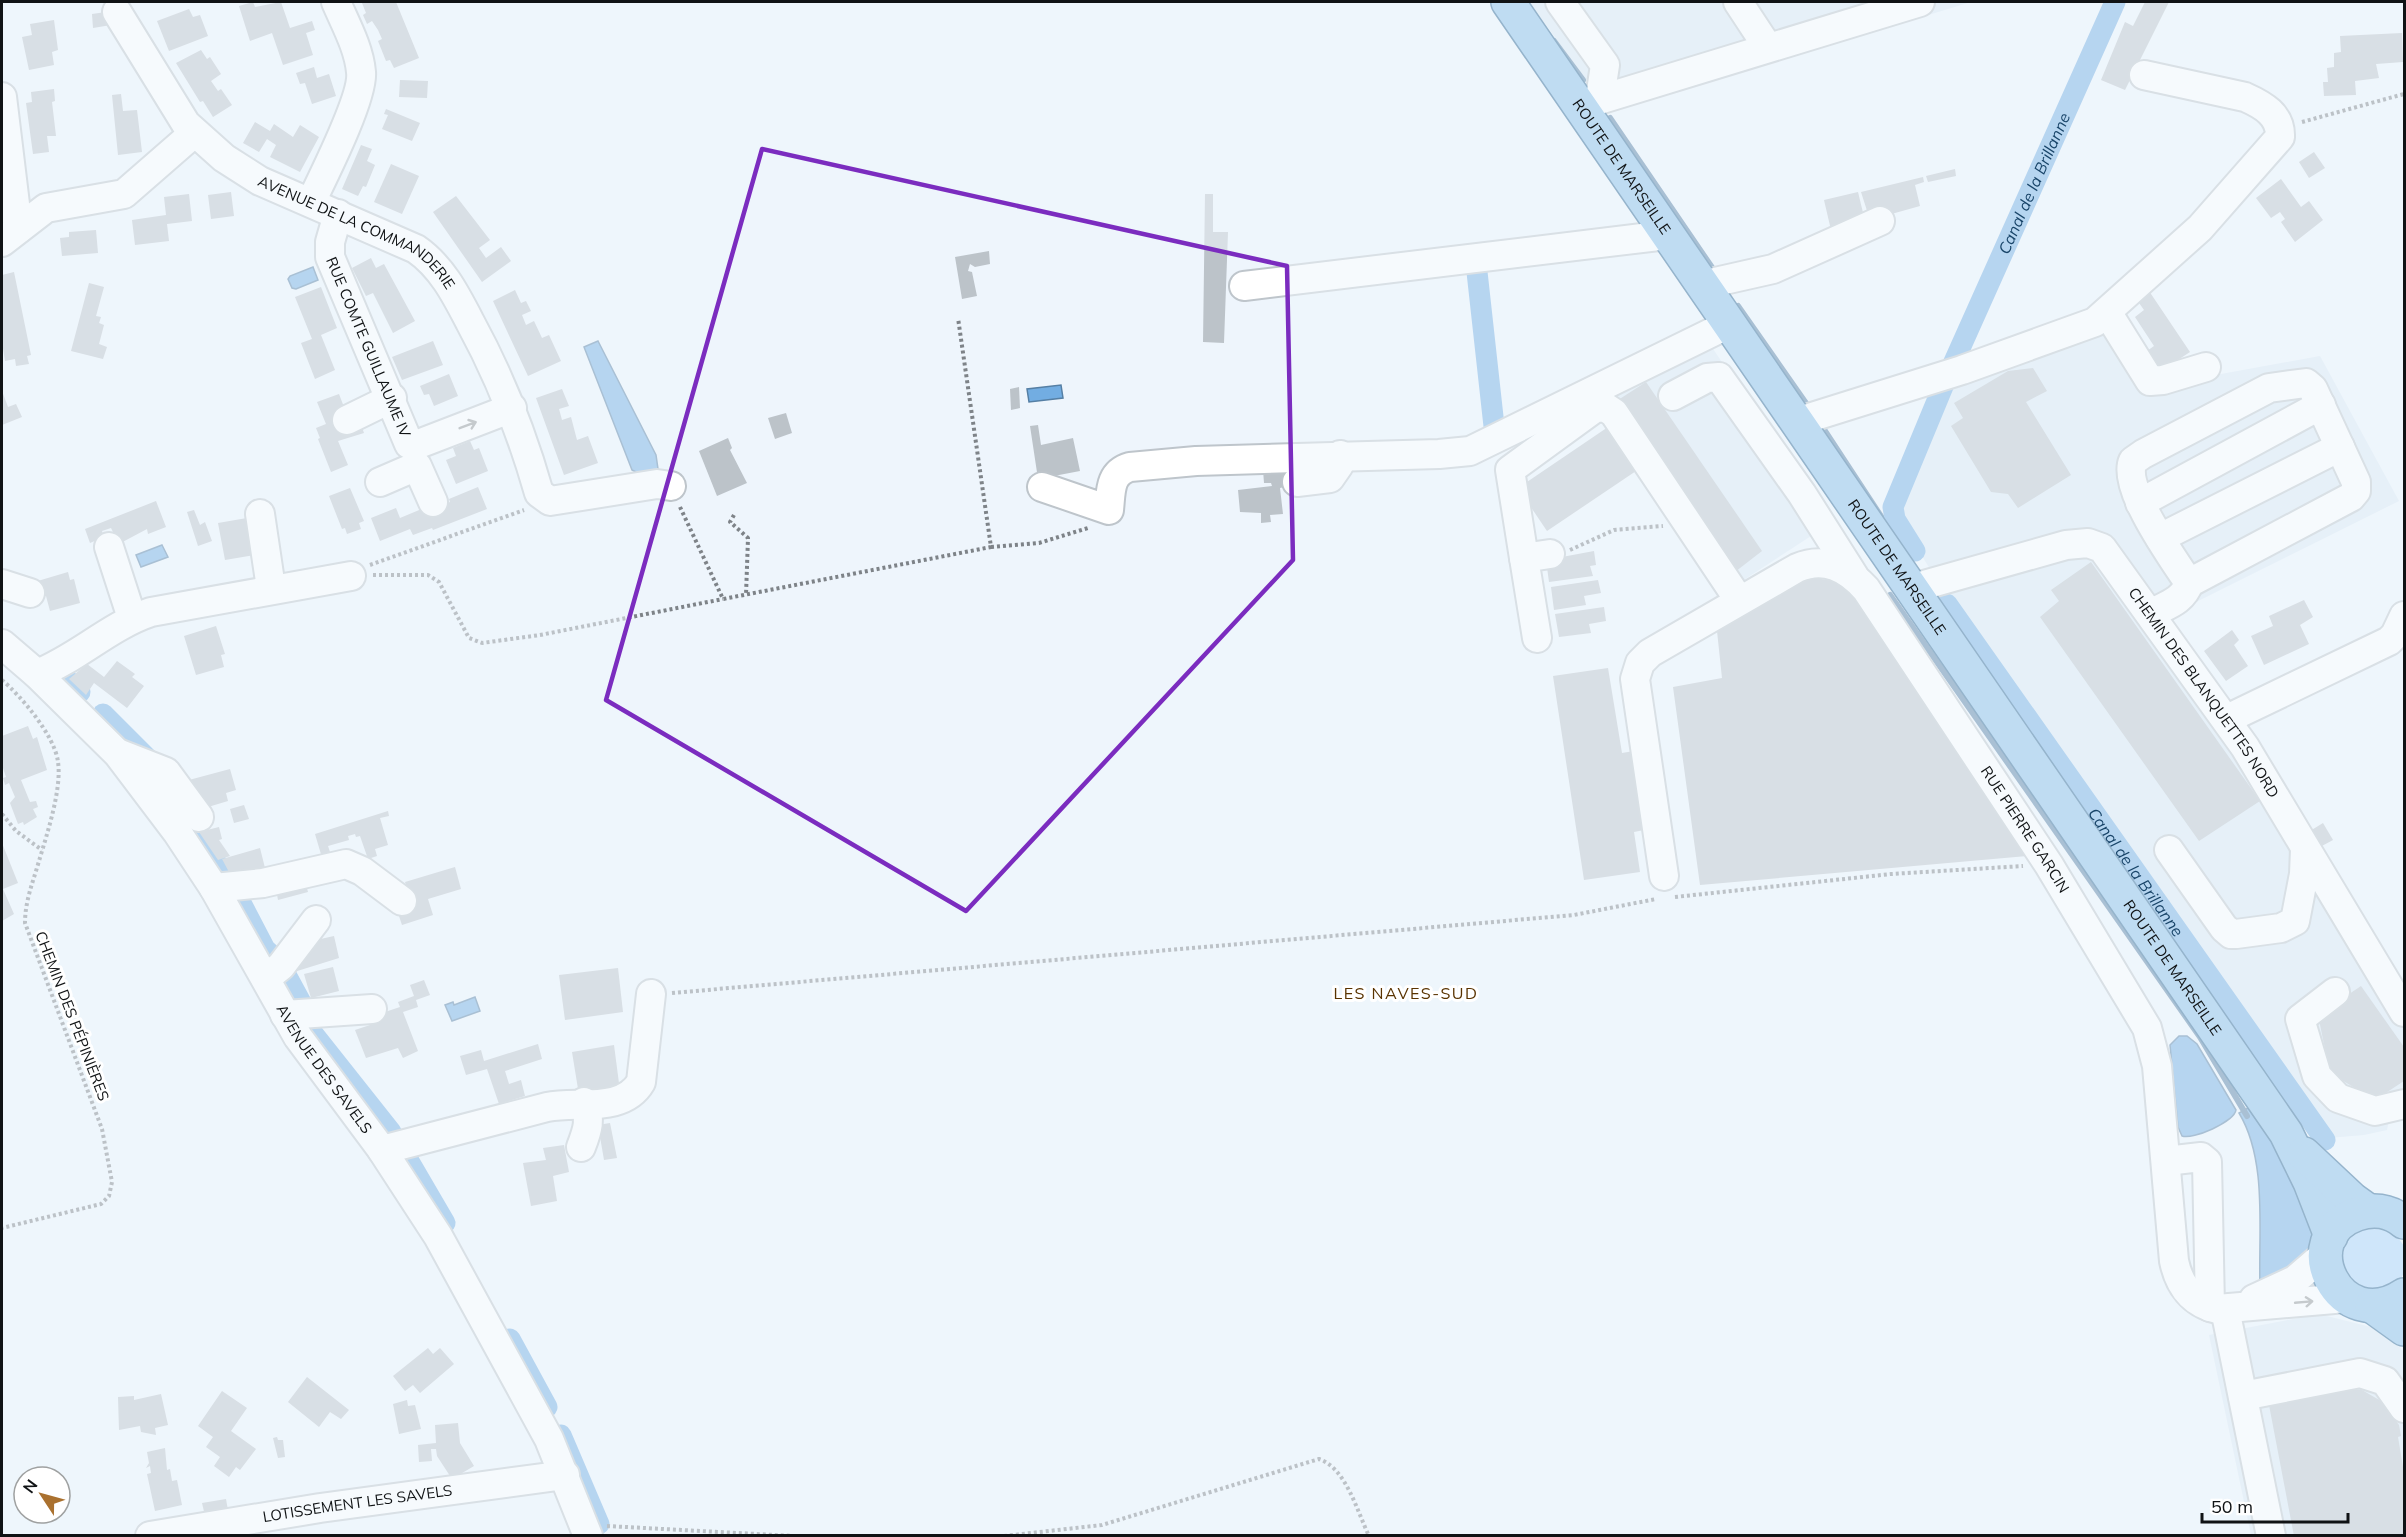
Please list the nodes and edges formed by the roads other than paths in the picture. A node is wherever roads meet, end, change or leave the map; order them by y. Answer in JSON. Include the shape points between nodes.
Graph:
{"nodes":[{"id":1,"x":336,"y":2,"type":"edge"},
{"id":2,"x":1508,"y":2,"type":"edge"},
{"id":3,"x":1560,"y":2,"type":"edge"},
{"id":4,"x":1738,"y":2,"type":"edge"},
{"id":5,"x":1920,"y":2,"type":"edge"},
{"id":6,"x":117,"y":12,"type":"dead end"},
{"id":7,"x":1767,"y":46,"type":"junction"},
{"id":8,"x":2144,"y":75,"type":"dead end"},
{"id":9,"x":2,"y":98,"type":"edge"},
{"id":10,"x":1589,"y":102,"type":"junction"},
{"id":11,"x":194,"y":133,"type":"junction"},
{"id":12,"x":311,"y":202,"type":"junction"},
{"id":13,"x":338,"y":214,"type":"junction"},
{"id":14,"x":1880,"y":221,"type":"dead end"},
{"id":15,"x":1667,"y":235,"type":"junction"},
{"id":16,"x":10,"y":236,"type":"edge"},
{"id":17,"x":1244,"y":285,"type":"dead end"},
{"id":18,"x":1702,"y":285,"type":"junction"},
{"id":19,"x":2107,"y":312,"type":"junction"},
{"id":20,"x":1729,"y":324,"type":"junction"},
{"id":21,"x":2206,"y":367,"type":"dead end"},
{"id":22,"x":1673,"y":396,"type":"dead end"},
{"id":23,"x":2321,"y":405,"type":"junction"},
{"id":24,"x":512,"y":408,"type":"junction"},
{"id":25,"x":1796,"y":422,"type":"junction"},
{"id":26,"x":2340,"y":447,"type":"junction"},
{"id":27,"x":448,"y":452,"type":"dead end"},
{"id":28,"x":1340,"y":455,"type":"junction"},
{"id":29,"x":405,"y":467,"type":"junction"},
{"id":30,"x":1297,"y":482,"type":"dead end"},
{"id":31,"x":670,"y":486,"type":"road end"},
{"id":32,"x":1042,"y":487,"type":"dead end"},
{"id":33,"x":2140,"y":503,"type":"junction"},
{"id":34,"x":426,"y":505,"type":"dead end"},
{"id":35,"x":261,"y":514,"type":"dead end"},
{"id":36,"x":2160,"y":538,"type":"junction"},
{"id":37,"x":109,"y":547,"type":"dead end"},
{"id":38,"x":358,"y":567,"type":"road end"},
{"id":39,"x":1855,"y":577,"type":"junction"},
{"id":40,"x":2189,"y":583,"type":"junction"},
{"id":41,"x":2,"y":584,"type":"edge"},
{"id":42,"x":271,"y":588,"type":"junction"},
{"id":43,"x":1910,"y":589,"type":"junction"},
{"id":44,"x":30,"y":593,"type":"dead end"},
{"id":45,"x":1739,"y":600,"type":"junction"},
{"id":46,"x":2152,"y":614,"type":"junction"},
{"id":47,"x":2404,"y":616,"type":"edge"},
{"id":48,"x":132,"y":618,"type":"junction"},
{"id":49,"x":1538,"y":638,"type":"dead end"},
{"id":50,"x":2,"y":644,"type":"edge"},
{"id":51,"x":37,"y":674,"type":"junction"},
{"id":52,"x":2227,"y":719,"type":"junction"},
{"id":53,"x":118,"y":754,"type":"junction"},
{"id":54,"x":199,"y":817,"type":"dead end"},
{"id":55,"x":2305,"y":849,"type":"junction"},
{"id":56,"x":2169,"y":850,"type":"dead end"},
{"id":57,"x":214,"y":888,"type":"junction"},
{"id":58,"x":1664,"y":891,"type":"road end"},
{"id":59,"x":402,"y":901,"type":"dead end"},
{"id":60,"x":316,"y":920,"type":"dead end"},
{"id":61,"x":266,"y":978,"type":"junction"},
{"id":62,"x":2335,"y":992,"type":"dead end"},
{"id":63,"x":651,"y":994,"type":"road end"},
{"id":64,"x":372,"y":1009,"type":"dead end"},
{"id":65,"x":2404,"y":1012,"type":"edge"},
{"id":66,"x":285,"y":1015,"type":"junction"},
{"id":67,"x":584,"y":1102,"type":"junction"},
{"id":68,"x":2404,"y":1104,"type":"edge"},
{"id":69,"x":2286,"y":1133,"type":"junction"},
{"id":70,"x":581,"y":1147,"type":"dead end"},
{"id":71,"x":382,"y":1150,"type":"junction"},
{"id":72,"x":2166,"y":1161,"type":"junction"},
{"id":73,"x":2391,"y":1211,"type":"edge"},
{"id":74,"x":2328,"y":1245,"type":"junction"},
{"id":75,"x":2404,"y":1295,"type":"edge"},
{"id":76,"x":2359,"y":1302,"type":"junction"},
{"id":77,"x":2217,"y":1308,"type":"junction"},
{"id":78,"x":2404,"y":1329,"type":"edge"},
{"id":79,"x":2242,"y":1396,"type":"junction"},
{"id":80,"x":2404,"y":1408,"type":"edge"},
{"id":81,"x":565,"y":1475,"type":"junction"},
{"id":82,"x":587,"y":1531,"type":"edge"},
{"id":83,"x":150,"y":1536,"type":"edge"},
{"id":84,"x":2271,"y":1536,"type":"edge"}],
"edges":[{"from":1,"to":12,"type":"street","via":[[357,55],[361,77]]},
{"from":2,"to":10,"type":"main road","name":"ROUTE DE MARSEILLE"},
{"from":3,"to":10,"type":"street","via":[[1605,65]]},
{"from":4,"to":7,"type":"street"},
{"from":5,"to":7,"type":"street"},
{"from":6,"to":11,"type":"street","name":"AVENUE DE LA COMMANDERIE","via":[[158,83]]},
{"from":7,"to":10,"type":"street"},
{"from":8,"to":19,"type":"street","via":[[2244,98],[2270,112],[2280,127],[2276,144],[2200,228]]},
{"from":9,"to":16,"type":"street"},
{"from":10,"to":15,"type":"main road","name":"ROUTE DE MARSEILLE"},
{"from":11,"to":12,"type":"street","name":"AVENUE DE LA COMMANDERIE","via":[[241,170]]},
{"from":11,"to":16,"type":"street","via":[[124,194],[52,206],[37,213]]},
{"from":12,"to":13,"type":"street","name":"AVENUE DE LA COMMANDERIE"},
{"from":13,"to":24,"type":"street","name":"AVENUE DE LA COMMANDERIE","via":[[416,249],[431,260],[459,301]]},
{"from":13,"to":29,"type":"street","name":"RUE COMTE GUILLAUME IV","via":[[330,258],[377,415],[407,441]]},
{"from":14,"to":18,"type":"street","via":[[1773,269]]},
{"from":15,"to":17,"type":"street"},
{"from":15,"to":18,"type":"main road","name":"ROUTE DE MARSEILLE"},
{"from":18,"to":20,"type":"main road","name":"ROUTE DE MARSEILLE"},
{"from":19,"to":21,"type":"street","via":[[2150,381]]},
{"from":19,"to":25,"type":"street","via":[[2084,328]]},
{"from":20,"to":25,"type":"main road","name":"ROUTE DE MARSEILLE"},
{"from":20,"to":28,"type":"street","via":[[1470,451]]},
{"from":22,"to":39,"type":"street","via":[[1707,378],[1719,377]]},
{"from":23,"to":26,"type":"street"},
{"from":23,"to":33,"type":"street"},
{"from":23,"to":33,"type":"street","via":[[2306,382],[2269,388],[2143,454],[2131,465]]},
{"from":29,"to":24,"type":"street","name":"RUE COMTE GUILLAUME IV","one_way":true},
{"from":24,"to":31,"type":"street","name":"AVENUE DE LA COMMANDERIE","via":[[544,497],[657,484]]},
{"from":25,"to":43,"type":"main road","name":"ROUTE DE MARSEILLE"},
{"from":26,"to":36,"type":"street"},
{"from":26,"to":40,"type":"street","via":[[2356,482],[2351,497]]},
{"from":27,"to":29,"type":"street"},
{"from":28,"to":30,"type":"street","via":[[1339,465],[1330,478]]},
{"from":28,"to":32,"type":"street","via":[[1130,467],[1115,477],[1109,510]]},
{"from":29,"to":34,"type":"street"},
{"from":33,"to":36,"type":"street"},
{"from":35,"to":42,"type":"street"},
{"from":36,"to":40,"type":"street"},
{"from":37,"to":48,"type":"street"},
{"from":38,"to":42,"type":"street"},
{"from":39,"to":45,"type":"street","name":"RUE PIERRE GARCIN","via":[[1829,564],[1804,565]]},
{"from":39,"to":72,"type":"street","name":"RUE PIERRE GARCIN","via":[[2049,865],[2140,1014],[2157,1066]]},
{"from":40,"to":46,"type":"street","via":[[2180,599]]},
{"from":41,"to":44,"type":"street"},
{"from":42,"to":48,"type":"street","via":[[236,607],[165,608]]},
{"from":43,"to":46,"type":"street","name":"CHEMIN DES BLANQUETTES NORD","via":[[2066,545],[2088,543],[2108,553]]},
{"from":43,"to":69,"type":"main road","name":"ROUTE DE MARSEILLE"},
{"from":45,"to":49,"type":"street","via":[[1614,413],[1600,407],[1510,470],[1537,556]]},
{"from":45,"to":58,"type":"street","name":"RUE PIERRE GARCIN","via":[[1644,657],[1636,669]]},
{"from":46,"to":52,"type":"street","name":"CHEMIN DES BLANQUETTES NORD"},
{"from":47,"to":52,"type":"street","via":[[2389,641]]},
{"from":48,"to":51,"type":"street","via":[[69,660]]},
{"from":50,"to":51,"type":"street","name":"AVENUE DES SAVELS"},
{"from":51,"to":53,"type":"street","name":"AVENUE DES SAVELS","via":[[87,708]]},
{"from":52,"to":55,"type":"street","name":"CHEMIN DES BLANQUETTES NORD"},
{"from":53,"to":54,"type":"street","via":[[166,772]]},
{"from":53,"to":57,"type":"street","name":"AVENUE DES SAVELS","via":[[177,831]]},
{"from":55,"to":56,"type":"street","via":[[2295,921],[2281,928],[2236,934],[2224,928]]},
{"from":55,"to":65,"type":"street","name":"CHEMIN DES BLANQUETTES NORD"},
{"from":57,"to":59,"type":"street","via":[[263,887],[339,865],[354,866]]},
{"from":57,"to":61,"type":"street","name":"AVENUE DES SAVELS"},
{"from":60,"to":61,"type":"street","via":[[281,966]]},
{"from":61,"to":66,"type":"street","name":"AVENUE DES SAVELS"},
{"from":62,"to":68,"type":"street","via":[[2307,1012],[2300,1023],[2319,1080],[2341,1101],[2370,1110]]},
{"from":63,"to":67,"type":"street","via":[[641,1082],[636,1091],[614,1103]]},
{"from":64,"to":66,"type":"street"},
{"from":66,"to":71,"type":"street","name":"AVENUE DES SAVELS"},
{"from":67,"to":70,"type":"street","via":[[589,1126]]},
{"from":67,"to":71,"type":"street","via":[[485,1114]]},
{"from":69,"to":73,"type":"main road","name":"ROUTE DE MARSEILLE","via":[[2316,1166]]},
{"from":69,"to":74,"type":"main road","name":"ROUTE DE MARSEILLE","via":[[2310,1182]]},
{"from":71,"to":81,"type":"street","name":"AVENUE DES SAVELS","via":[[438,1236],[532,1406]]},
{"from":72,"to":77,"type":"street","name":"RUE PIERRE GARCIN","via":[[2176,1270],[2192,1296]]},
{"from":72,"to":77,"type":"street","via":[[2202,1157],[2207,1162]]},
{"from":73,"to":74,"type":"main road","via":[[2349,1217]]},
{"from":74,"to":76,"type":"main road","name":"ROUTE DE MARSEILLE","via":[[2332,1283]]},
{"from":74,"to":77,"type":"street","via":[[2311,1269],[2282,1288]]},
{"from":75,"to":76,"type":"main road","via":[[2388,1305]]},
{"from":77,"to":76,"type":"street","one_way":true},
{"from":76,"to":78,"type":"main road"},
{"from":77,"to":79,"type":"street"},
{"from":79,"to":80,"type":"street","via":[[2360,1373],[2385,1381]]},
{"from":79,"to":84,"type":"street"},
{"from":81,"to":82,"type":"street","name":"AVENUE DES SAVELS"},
{"from":81,"to":83,"type":"street","name":"LOTISSEMENT LES SAVELS","via":[[441,1479]]}]}
